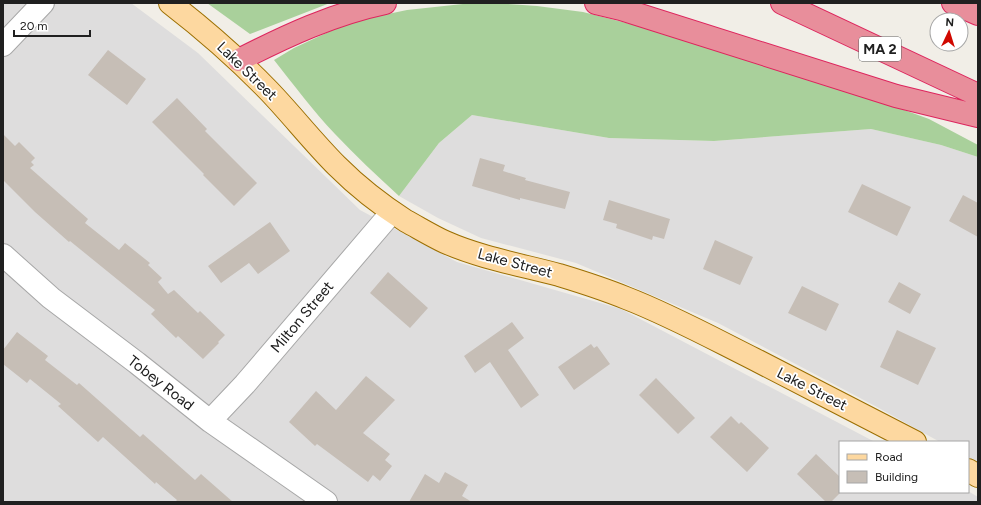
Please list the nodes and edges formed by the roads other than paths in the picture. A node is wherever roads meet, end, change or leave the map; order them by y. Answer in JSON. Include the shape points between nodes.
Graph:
{"nodes":[{"id":1,"x":43,"y":3,"type":"edge"},
{"id":2,"x":170,"y":3,"type":"edge"},
{"id":3,"x":385,"y":3,"type":"edge"},
{"id":4,"x":596,"y":3,"type":"edge"},
{"id":5,"x":782,"y":3,"type":"edge"},
{"id":6,"x":953,"y":3,"type":"edge"},
{"id":7,"x":978,"y":14,"type":"edge"},
{"id":8,"x":3,"y":45,"type":"edge"},
{"id":9,"x":238,"y":60,"type":"junction"},
{"id":10,"x":978,"y":95,"type":"edge"},
{"id":11,"x":978,"y":116,"type":"edge"},
{"id":12,"x":392,"y":212,"type":"junction"},
{"id":13,"x":3,"y":256,"type":"edge"},
{"id":14,"x":210,"y":421,"type":"junction"},
{"id":15,"x":913,"y":441,"type":"edge"},
{"id":16,"x":969,"y":471,"type":"edge"},
{"id":17,"x":978,"y":476,"type":"edge"},
{"id":18,"x":326,"y":502,"type":"edge"}],
"edges":[{"from":1,"to":8,"type":"street"},
{"from":2,"to":9,"type":"main road","name":"Lake Street"},
{"from":3,"to":9,"type":"highway","via":[[322,22]]},
{"from":4,"to":11,"type":"highway","via":[[896,96]]},
{"from":5,"to":10,"type":"highway","number":"MA 2"},
{"from":6,"to":7,"type":"highway"},
{"from":9,"to":12,"type":"main road","name":"Lake Street","via":[[338,166]]},
{"from":12,"to":14,"type":"street","name":"Milton Street","via":[[245,384]]},
{"from":12,"to":15,"type":"main road","name":"Lake Street","via":[[433,236],[460,248],[572,279],[633,300],[711,337]]},
{"from":13,"to":14,"type":"street","name":"Tobey Road","via":[[51,298]]},
{"from":14,"to":18,"type":"street","name":"Tobey Road"},
{"from":16,"to":17,"type":"main road"}]}
